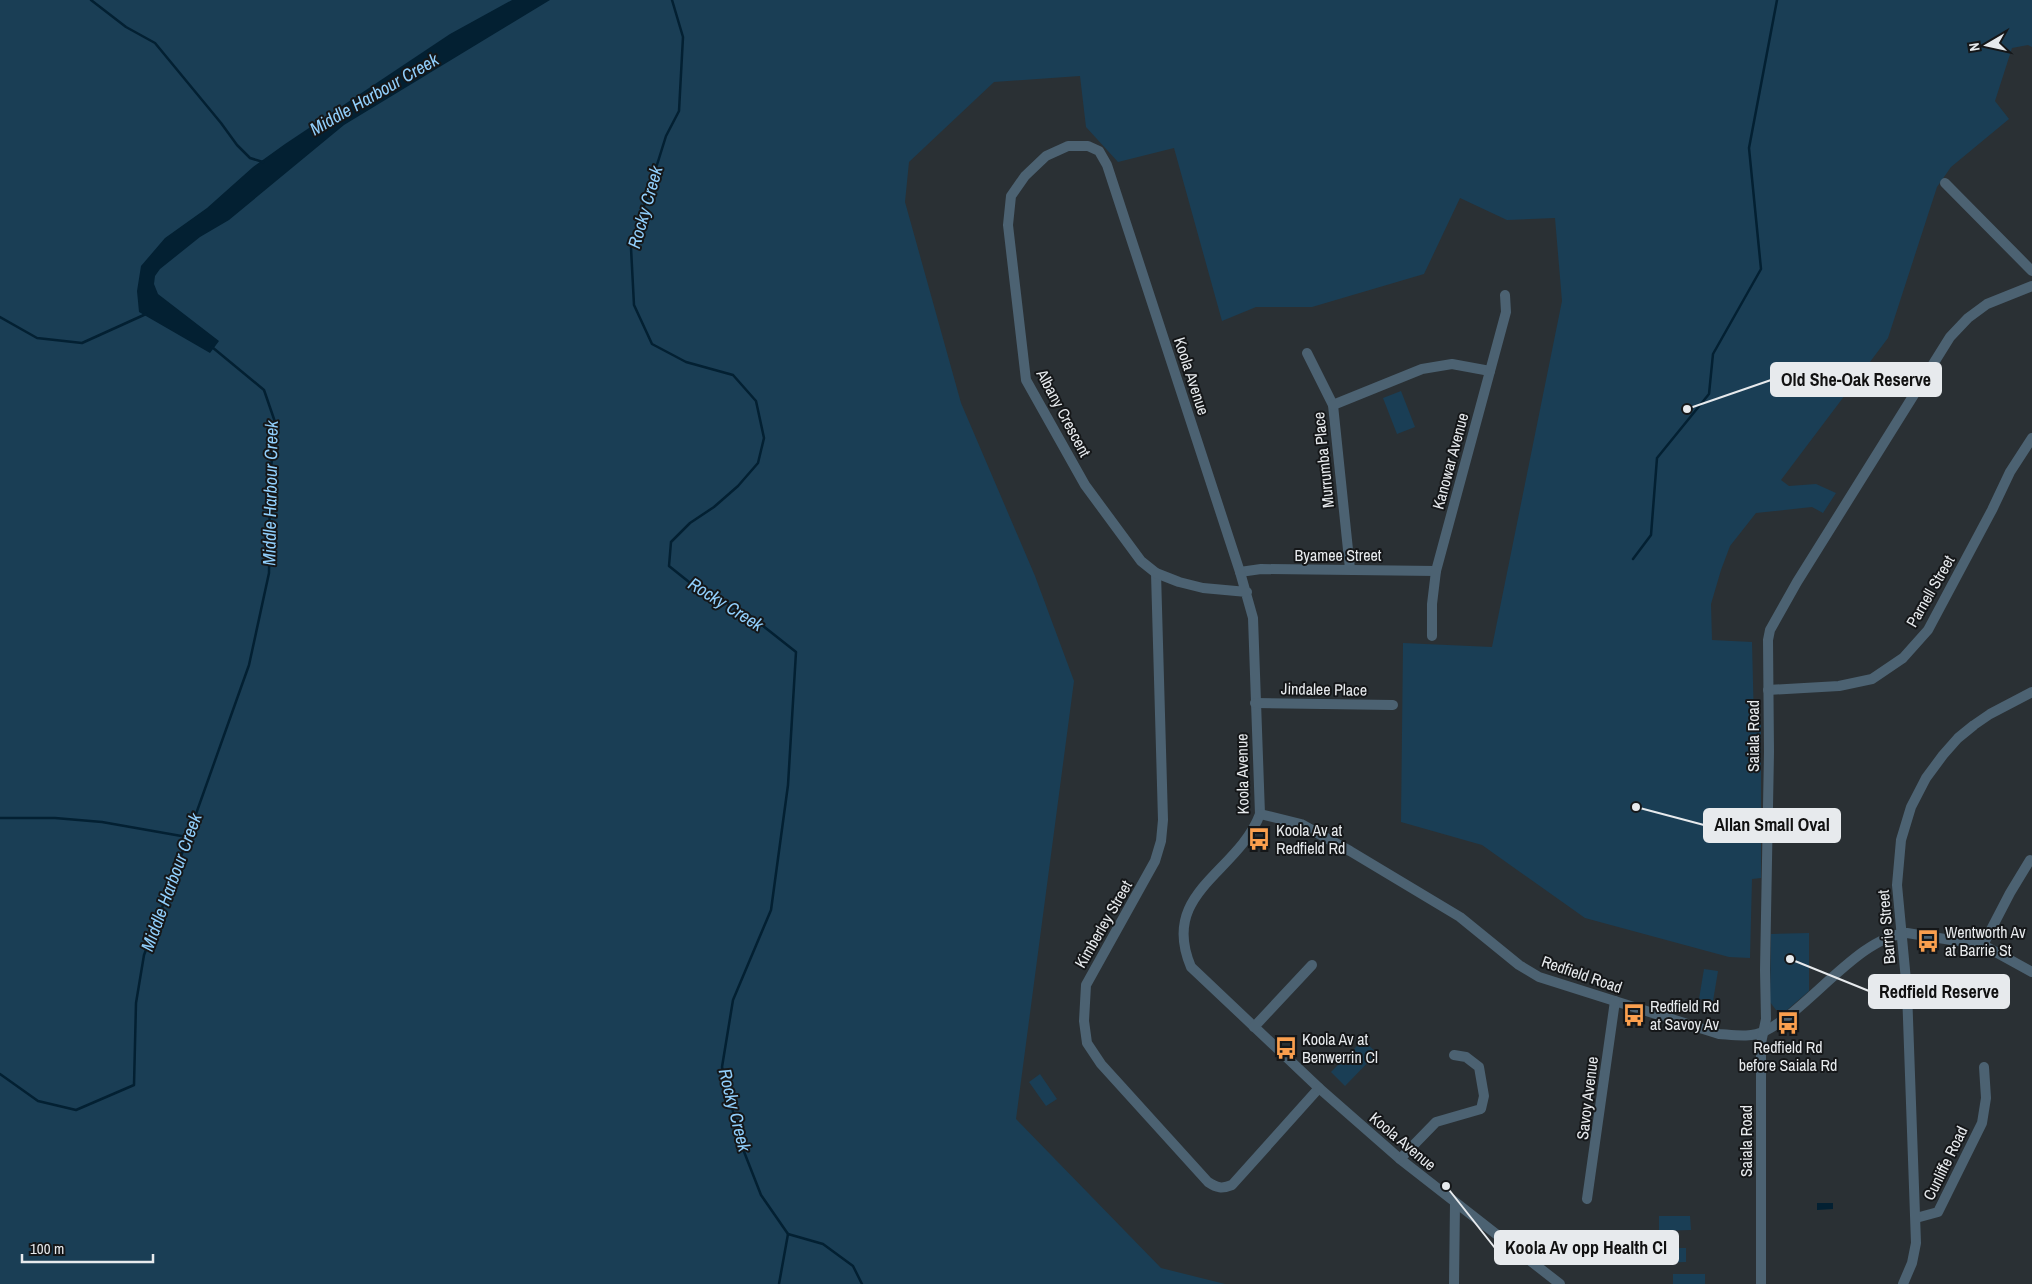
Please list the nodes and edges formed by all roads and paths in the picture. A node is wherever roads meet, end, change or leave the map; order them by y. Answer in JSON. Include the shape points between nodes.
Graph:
{"nodes":[{"id":1,"x":1099,"y":151,"type":"joint"},
{"id":2,"x":1945,"y":182,"type":"dead end"},
{"id":3,"x":2032,"y":271,"type":"edge"},
{"id":4,"x":2032,"y":286,"type":"edge"},
{"id":5,"x":1505,"y":295,"type":"dead end"},
{"id":6,"x":1307,"y":353,"type":"dead end"},
{"id":7,"x":1490,"y":371,"type":"junction"},
{"id":8,"x":1333,"y":405,"type":"junction"},
{"id":9,"x":2032,"y":438,"type":"edge"},
{"id":10,"x":1350,"y":569,"type":"junction"},
{"id":11,"x":1436,"y":571,"type":"junction"},
{"id":12,"x":1240,"y":572,"type":"junction"},
{"id":13,"x":1156,"y":573,"type":"junction"},
{"id":14,"x":1247,"y":592,"type":"junction"},
{"id":15,"x":1432,"y":636,"type":"dead end"},
{"id":16,"x":1768,"y":690,"type":"junction"},
{"id":17,"x":2032,"y":692,"type":"edge"},
{"id":18,"x":1255,"y":703,"type":"junction"},
{"id":19,"x":1393,"y":705,"type":"dead end"},
{"id":20,"x":1260,"y":814,"type":"junction"},
{"id":21,"x":2030,"y":860,"type":"dead end"},
{"id":22,"x":1901,"y":933,"type":"junction"},
{"id":23,"x":1984,"y":945,"type":"junction"},
{"id":24,"x":1312,"y":965,"type":"dead end"},
{"id":25,"x":2032,"y":972,"type":"edge"},
{"id":26,"x":1614,"y":1001,"type":"junction"},
{"id":27,"x":1254,"y":1027,"type":"junction"},
{"id":28,"x":1764,"y":1031,"type":"junction"},
{"id":29,"x":1454,"y":1054,"type":"dead end"},
{"id":30,"x":1984,"y":1067,"type":"dead end"},
{"id":31,"x":1319,"y":1088,"type":"junction"},
{"id":32,"x":1400,"y":1159,"type":"junction"},
{"id":33,"x":1588,"y":1199,"type":"dead end"},
{"id":34,"x":1455,"y":1203,"type":"junction"},
{"id":35,"x":1916,"y":1218,"type":"junction"},
{"id":36,"x":1454,"y":1284,"type":"edge"},
{"id":37,"x":1560,"y":1284,"type":"edge"},
{"id":38,"x":1761,"y":1284,"type":"edge"},
{"id":39,"x":1903,"y":1284,"type":"edge"}],
"edges":[{"from":1,"to":12,"type":"street","name":"Koola Avenue","via":[[1107,165],[1142,268]]},
{"from":1,"to":13,"type":"street","name":"Albany Crescent","via":[[1088,146],[1068,146],[1046,156],[1025,176],[1011,196],[1008,225],[1026,380],[1085,485],[1131,549]]},
{"from":2,"to":3,"type":"street"},
{"from":4,"to":16,"type":"street","name":"Saiala Road","via":[[1987,304],[1950,336],[1770,630]]},
{"from":5,"to":7,"type":"street","name":"Kanowar Avenue","via":[[1506,312]]},
{"from":6,"to":8,"type":"street","name":"Murrumba Place"},
{"from":7,"to":8,"type":"street","via":[[1452,364],[1422,368]]},
{"from":7,"to":11,"type":"street","name":"Kanowar Avenue"},
{"from":8,"to":10,"type":"street","name":"Murrumba Place"},
{"from":9,"to":16,"type":"street","name":"Parnell Street","via":[[2010,472],[1928,630],[1903,658],[1872,679],[1838,686]]},
{"from":10,"to":11,"type":"street","name":"Byamee Street"},
{"from":10,"to":12,"type":"street","name":"Byamee Street"},
{"from":11,"to":15,"type":"street","name":"Kanowar Avenue"},
{"from":12,"to":14,"type":"street","name":"Koola Avenue"},
{"from":13,"to":14,"type":"street","name":"Albany Crescent","via":[[1203,588]]},
{"from":13,"to":31,"type":"street","name":"Kimberley Street","via":[[1161,841],[1151,869],[1086,985],[1084,1020],[1087,1042],[1101,1064],[1208,1182],[1223,1189],[1232,1185]]},
{"from":14,"to":18,"type":"street","name":"Koola Avenue","via":[[1252,618]]},
{"from":16,"to":28,"type":"street","name":"Saiala Road"},
{"from":17,"to":22,"type":"street","name":"Barrie Street","via":[[1974,725],[1948,749],[1926,778],[1904,825],[1897,884]]},
{"from":18,"to":19,"type":"street","name":"Jindalee Place"},
{"from":18,"to":20,"type":"street","name":"Koola Avenue"},
{"from":20,"to":26,"type":"street","name":"Redfield Road","via":[[1301,824],[1350,851],[1460,917],[1519,966],[1539,977]]},
{"from":20,"to":27,"type":"street","name":"Koola Avenue","via":[[1246,841],[1192,903],[1186,916],[1182,942],[1191,968]]},
{"from":21,"to":23,"type":"street"},
{"from":22,"to":23,"type":"street"},
{"from":22,"to":28,"type":"street","name":"Redfield Road","via":[[1872,945],[1797,1008]]},
{"from":22,"to":35,"type":"street","name":"Barrie Street","via":[[1907,991]]},
{"from":23,"to":25,"type":"street"},
{"from":24,"to":27,"type":"street"},
{"from":26,"to":28,"type":"street","name":"Redfield Road","via":[[1719,1034],[1742,1036]]},
{"from":26,"to":33,"type":"street","name":"Savoy Avenue"},
{"from":27,"to":31,"type":"street","name":"Koola Avenue"},
{"from":28,"to":38,"type":"street","name":"Saiala Road","via":[[1761,1042]]},
{"from":29,"to":32,"type":"street","via":[[1466,1057],[1479,1068],[1484,1096],[1480,1109],[1436,1122]]},
{"from":30,"to":35,"type":"street","name":"Cunliffe Road","via":[[1986,1098],[1982,1123],[1938,1212]]},
{"from":31,"to":32,"type":"street","name":"Koola Avenue"},
{"from":32,"to":34,"type":"street","name":"Koola Avenue"},
{"from":34,"to":36,"type":"street"},
{"from":34,"to":37,"type":"street","name":"Koola Avenue"},
{"from":35,"to":39,"type":"street","name":"Cunliffe Road","via":[[1914,1256]]}]}
